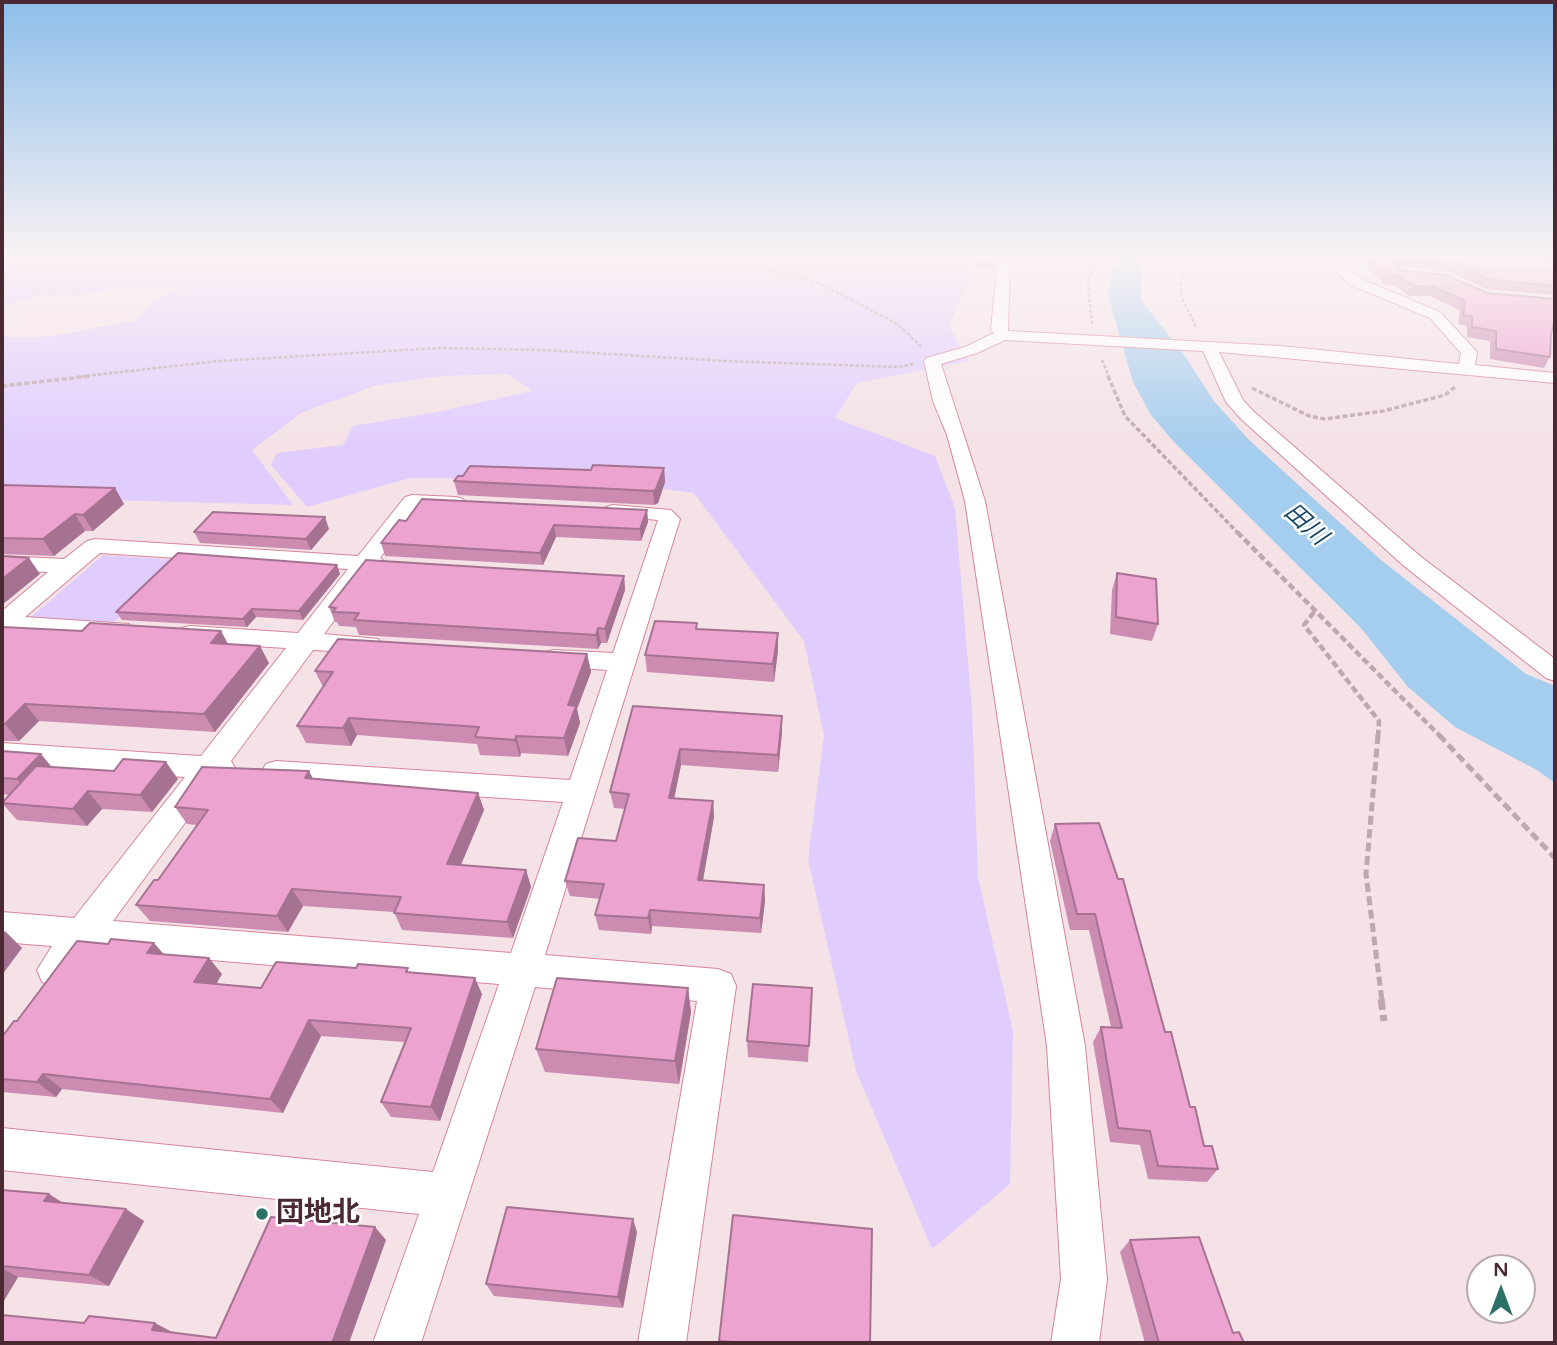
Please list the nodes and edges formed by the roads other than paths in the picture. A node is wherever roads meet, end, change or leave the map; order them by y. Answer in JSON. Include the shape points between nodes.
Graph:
{"nodes":[{"id":1,"x":1000,"y":320,"type":"edge"},
{"id":2,"x":1439,"y":320,"type":"edge"},
{"id":3,"x":1003,"y":335,"type":"junction"},
{"id":4,"x":1206,"y":347,"type":"junction"},
{"id":5,"x":1466,"y":369,"type":"junction"},
{"id":6,"x":1555,"y":378,"type":"edge"},
{"id":7,"x":478,"y":505,"type":"edge"},
{"id":8,"x":584,"y":510,"type":"edge"},
{"id":9,"x":2,"y":563,"type":"edge"},
{"id":10,"x":364,"y":563,"type":"junction"},
{"id":11,"x":69,"y":566,"type":"junction"},
{"id":12,"x":405,"y":566,"type":"edge"},
{"id":13,"x":2,"y":623,"type":"edge"},
{"id":14,"x":139,"y":631,"type":"edge"},
{"id":15,"x":167,"y":633,"type":"edge"},
{"id":16,"x":304,"y":641,"type":"junction"},
{"id":17,"x":387,"y":646,"type":"edge"},
{"id":18,"x":525,"y":656,"type":"edge"},
{"id":19,"x":622,"y":662,"type":"junction"},
{"id":20,"x":1555,"y":672,"type":"edge"},
{"id":21,"x":2,"y":754,"type":"edge"},
{"id":22,"x":207,"y":767,"type":"junction"},
{"id":23,"x":581,"y":792,"type":"junction"},
{"id":24,"x":2,"y":928,"type":"edge"},
{"id":25,"x":81,"y":936,"type":"junction"},
{"id":26,"x":523,"y":969,"type":"junction"},
{"id":27,"x":41,"y":989,"type":"edge"},
{"id":28,"x":2,"y":1149,"type":"edge"},
{"id":29,"x":447,"y":1195,"type":"junction"},
{"id":30,"x":397,"y":1343,"type":"edge"},
{"id":31,"x":662,"y":1343,"type":"edge"},
{"id":32,"x":1075,"y":1343,"type":"edge"}],
"edges":[{"from":1,"to":3,"type":"street"},
{"from":2,"to":5,"type":"street","via":[[1469,352]]},
{"from":3,"to":4,"type":"street"},
{"from":3,"to":32,"type":"street","via":[[932,361],[975,501],[1066,1046],[1084,1279]]},
{"from":4,"to":5,"type":"street"},
{"from":4,"to":20,"type":"street","via":[[1235,402],[1257,424],[1412,561]]},
{"from":5,"to":6,"type":"street"},
{"from":7,"to":10,"type":"street","via":[[412,501]]},
{"from":8,"to":19,"type":"street","via":[[664,513],[669,519],[635,581]]},
{"from":9,"to":11,"type":"street"},
{"from":10,"to":11,"type":"street","via":[[95,546]]},
{"from":10,"to":12,"type":"street"},
{"from":10,"to":16,"type":"street"},
{"from":11,"to":13,"type":"street"},
{"from":13,"to":14,"type":"street"},
{"from":15,"to":16,"type":"street"},
{"from":16,"to":17,"type":"street"},
{"from":16,"to":22,"type":"street"},
{"from":18,"to":19,"type":"street"},
{"from":19,"to":23,"type":"street"},
{"from":21,"to":22,"type":"street"},
{"from":22,"to":23,"type":"street"},
{"from":22,"to":25,"type":"street"},
{"from":23,"to":26,"type":"street"},
{"from":24,"to":25,"type":"street"},
{"from":25,"to":26,"type":"street"},
{"from":25,"to":27,"type":"street"},
{"from":26,"to":29,"type":"street"},
{"from":26,"to":31,"type":"street","via":[[718,986]]},
{"from":28,"to":29,"type":"street"},
{"from":29,"to":30,"type":"street"}]}
